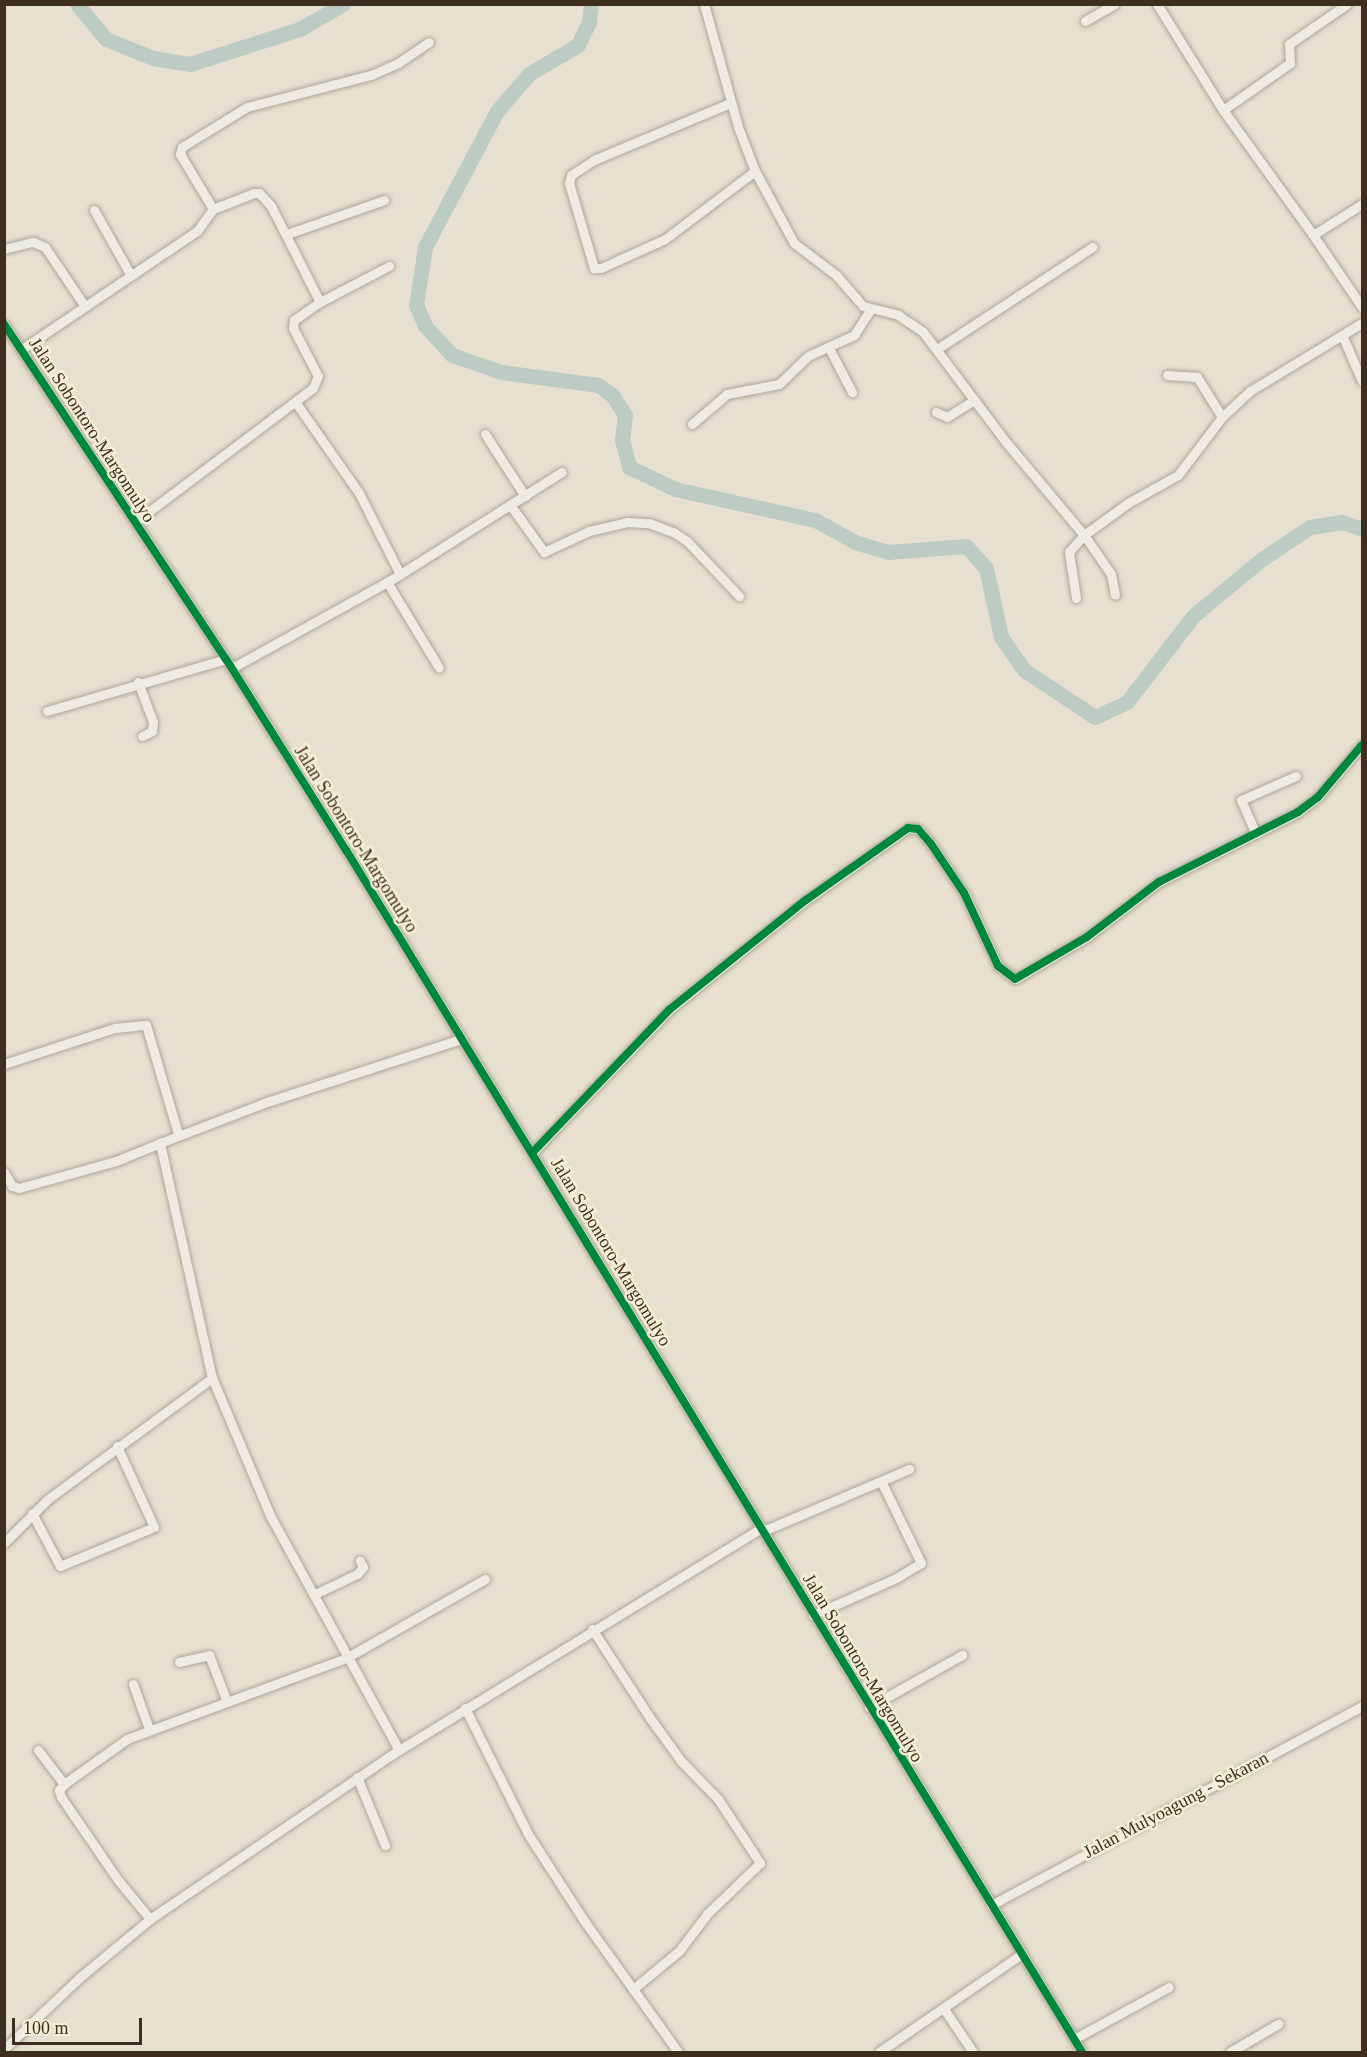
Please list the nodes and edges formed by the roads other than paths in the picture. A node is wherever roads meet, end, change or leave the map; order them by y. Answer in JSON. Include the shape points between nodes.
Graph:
{"nodes":[{"id":1,"x":704,"y":4,"type":"edge"},
{"id":2,"x":1115,"y":4,"type":"edge"},
{"id":3,"x":1157,"y":4,"type":"edge"},
{"id":4,"x":1347,"y":4,"type":"edge"},
{"id":5,"x":1085,"y":21,"type":"dead end"},
{"id":6,"x":429,"y":42,"type":"dead end"},
{"id":7,"x":730,"y":103,"type":"junction"},
{"id":8,"x":1223,"y":110,"type":"junction"},
{"id":9,"x":755,"y":171,"type":"junction"},
{"id":10,"x":384,"y":200,"type":"dead end"},
{"id":11,"x":1362,"y":204,"type":"edge"},
{"id":12,"x":213,"y":209,"type":"junction"},
{"id":13,"x":94,"y":210,"type":"dead end"},
{"id":14,"x":286,"y":234,"type":"junction"},
{"id":15,"x":1313,"y":235,"type":"junction"},
{"id":16,"x":1092,"y":247,"type":"dead end"},
{"id":17,"x":4,"y":249,"type":"edge"},
{"id":18,"x":389,"y":266,"type":"dead end"},
{"id":19,"x":130,"y":274,"type":"junction"},
{"id":20,"x":320,"y":302,"type":"junction"},
{"id":21,"x":84,"y":305,"type":"junction"},
{"id":22,"x":1362,"y":307,"type":"edge"},
{"id":23,"x":871,"y":309,"type":"junction"},
{"id":24,"x":1362,"y":323,"type":"edge"},
{"id":25,"x":4,"y":324,"type":"edge"},
{"id":26,"x":1342,"y":335,"type":"junction"},
{"id":27,"x":829,"y":348,"type":"junction"},
{"id":28,"x":22,"y":349,"type":"junction"},
{"id":29,"x":937,"y":349,"type":"junction"},
{"id":30,"x":1167,"y":375,"type":"dead end"},
{"id":31,"x":1362,"y":381,"type":"edge"},
{"id":32,"x":852,"y":392,"type":"dead end"},
{"id":33,"x":975,"y":399,"type":"junction"},
{"id":34,"x":296,"y":403,"type":"junction"},
{"id":35,"x":936,"y":412,"type":"dead end"},
{"id":36,"x":1222,"y":417,"type":"junction"},
{"id":37,"x":692,"y":424,"type":"dead end"},
{"id":38,"x":485,"y":434,"type":"dead end"},
{"id":39,"x":562,"y":472,"type":"dead end"},
{"id":40,"x":525,"y":496,"type":"junction"},
{"id":41,"x":511,"y":506,"type":"junction"},
{"id":42,"x":135,"y":522,"type":"junction"},
{"id":43,"x":1084,"y":535,"type":"junction"},
{"id":44,"x":400,"y":574,"type":"junction"},
{"id":45,"x":387,"y":582,"type":"junction"},
{"id":46,"x":1115,"y":595,"type":"dead end"},
{"id":47,"x":740,"y":596,"type":"dead end"},
{"id":48,"x":1076,"y":598,"type":"dead end"},
{"id":49,"x":226,"y":659,"type":"junction"},
{"id":50,"x":231,"y":668,"type":"junction"},
{"id":51,"x":439,"y":668,"type":"dead end"},
{"id":52,"x":138,"y":682,"type":"junction"},
{"id":53,"x":47,"y":711,"type":"dead end"},
{"id":54,"x":142,"y":736,"type":"dead end"},
{"id":55,"x":1362,"y":745,"type":"edge"},
{"id":56,"x":1296,"y":777,"type":"dead end"},
{"id":57,"x":1256,"y":834,"type":"junction"},
{"id":58,"x":461,"y":1039,"type":"junction"},
{"id":59,"x":4,"y":1064,"type":"edge"},
{"id":60,"x":178,"y":1134,"type":"junction"},
{"id":61,"x":160,"y":1143,"type":"junction"},
{"id":62,"x":533,"y":1152,"type":"junction"},
{"id":63,"x":4,"y":1172,"type":"edge"},
{"id":64,"x":212,"y":1378,"type":"junction"},
{"id":65,"x":117,"y":1446,"type":"junction"},
{"id":66,"x":909,"y":1469,"type":"dead end"},
{"id":67,"x":881,"y":1481,"type":"junction"},
{"id":68,"x":32,"y":1513,"type":"junction"},
{"id":69,"x":762,"y":1530,"type":"junction"},
{"id":70,"x":4,"y":1543,"type":"edge"},
{"id":71,"x":360,"y":1561,"type":"dead end"},
{"id":72,"x":485,"y":1579,"type":"dead end"},
{"id":73,"x":315,"y":1594,"type":"junction"},
{"id":74,"x":813,"y":1615,"type":"junction"},
{"id":75,"x":592,"y":1629,"type":"junction"},
{"id":76,"x":962,"y":1655,"type":"dead end"},
{"id":77,"x":346,"y":1658,"type":"junction"},
{"id":78,"x":179,"y":1662,"type":"dead end"},
{"id":79,"x":133,"y":1684,"type":"dead end"},
{"id":80,"x":227,"y":1702,"type":"junction"},
{"id":81,"x":1362,"y":1706,"type":"edge"},
{"id":82,"x":869,"y":1707,"type":"junction"},
{"id":83,"x":465,"y":1708,"type":"junction"},
{"id":84,"x":150,"y":1728,"type":"junction"},
{"id":85,"x":38,"y":1750,"type":"dead end"},
{"id":86,"x":399,"y":1750,"type":"junction"},
{"id":87,"x":357,"y":1777,"type":"junction"},
{"id":88,"x":64,"y":1784,"type":"junction"},
{"id":89,"x":385,"y":1845,"type":"dead end"},
{"id":90,"x":991,"y":1905,"type":"junction"},
{"id":91,"x":150,"y":1919,"type":"junction"},
{"id":92,"x":1020,"y":1956,"type":"junction"},
{"id":93,"x":1169,"y":1987,"type":"dead end"},
{"id":94,"x":633,"y":1989,"type":"junction"},
{"id":95,"x":944,"y":2009,"type":"junction"},
{"id":96,"x":1278,"y":2024,"type":"dead end"},
{"id":97,"x":1074,"y":2039,"type":"junction"},
{"id":98,"x":4,"y":2049,"type":"edge"},
{"id":99,"x":678,"y":2052,"type":"edge"},
{"id":100,"x":879,"y":2052,"type":"edge"},
{"id":101,"x":974,"y":2052,"type":"edge"},
{"id":102,"x":1082,"y":2052,"type":"edge"},
{"id":103,"x":1230,"y":2052,"type":"edge"}],
"edges":[{"from":1,"to":7,"type":"street"},
{"from":2,"to":5,"type":"street"},
{"from":3,"to":8,"type":"street"},
{"from":4,"to":8,"type":"street","via":[[1289,44],[1290,63]]},
{"from":6,"to":12,"type":"street","via":[[371,75],[247,107],[182,147],[180,154]]},
{"from":7,"to":9,"type":"street"},
{"from":7,"to":9,"type":"street","via":[[594,160],[571,175],[568,181],[593,267],[601,268],[665,238]]},
{"from":8,"to":15,"type":"street"},
{"from":9,"to":23,"type":"street","via":[[798,249],[832,271],[861,304]]},
{"from":10,"to":14,"type":"street"},
{"from":11,"to":15,"type":"street"},
{"from":12,"to":14,"type":"street","via":[[259,193]]},
{"from":12,"to":19,"type":"street","via":[[197,231]]},
{"from":13,"to":19,"type":"street"},
{"from":14,"to":20,"type":"street"},
{"from":15,"to":22,"type":"street"},
{"from":16,"to":29,"type":"street"},
{"from":17,"to":21,"type":"street","via":[[33,242],[45,247]]},
{"from":18,"to":20,"type":"street"},
{"from":19,"to":21,"type":"street"},
{"from":20,"to":34,"type":"street","via":[[292,324],[318,376],[313,388]]},
{"from":21,"to":28,"type":"street"},
{"from":23,"to":27,"type":"street","via":[[854,335]]},
{"from":23,"to":29,"type":"street","via":[[910,321]]},
{"from":24,"to":26,"type":"street"},
{"from":25,"to":28,"type":"street","name":"Jalan Sobontoro-Margomulyo"},
{"from":26,"to":31,"type":"street"},
{"from":26,"to":36,"type":"street","via":[[1256,387]]},
{"from":27,"to":32,"type":"street"},
{"from":27,"to":37,"type":"street","via":[[808,356],[778,384],[726,394]]},
{"from":28,"to":42,"type":"street","name":"Jalan Sobontoro-Margomulyo"},
{"from":29,"to":33,"type":"street"},
{"from":30,"to":36,"type":"street","via":[[1197,377]]},
{"from":33,"to":35,"type":"street","via":[[947,417]]},
{"from":33,"to":43,"type":"street"},
{"from":34,"to":42,"type":"street"},
{"from":34,"to":44,"type":"street","via":[[359,493]]},
{"from":36,"to":43,"type":"street","via":[[1178,475],[1128,503]]},
{"from":38,"to":40,"type":"street"},
{"from":39,"to":40,"type":"street"},
{"from":40,"to":41,"type":"street"},
{"from":41,"to":44,"type":"street"},
{"from":41,"to":47,"type":"street","via":[[544,552],[589,531],[627,522],[649,523],[673,532],[687,541]]},
{"from":42,"to":49,"type":"street","name":"Jalan Sobontoro-Margomulyo"},
{"from":43,"to":46,"type":"street","via":[[1111,574]]},
{"from":43,"to":48,"type":"street","via":[[1069,554]]},
{"from":44,"to":45,"type":"street"},
{"from":45,"to":50,"type":"street"},
{"from":45,"to":51,"type":"street"},
{"from":49,"to":50,"type":"street","name":"Jalan Sobontoro-Margomulyo"},
{"from":49,"to":52,"type":"street"},
{"from":50,"to":58,"type":"street","name":"Jalan Sobontoro-Margomulyo"},
{"from":52,"to":53,"type":"street"},
{"from":52,"to":54,"type":"street","via":[[153,722],[152,731]]},
{"from":55,"to":57,"type":"street","via":[[1310,803]]},
{"from":56,"to":57,"type":"street","via":[[1241,800]]},
{"from":57,"to":62,"type":"street","via":[[1159,882],[1088,937],[1015,979],[998,966],[969,902],[931,844],[918,829],[908,828],[806,900],[669,1010]]},
{"from":58,"to":60,"type":"street","via":[[369,1066]]},
{"from":58,"to":62,"type":"street","name":"Jalan Sobontoro-Margomulyo"},
{"from":59,"to":60,"type":"street","via":[[115,1028],[146,1025]]},
{"from":60,"to":61,"type":"street"},
{"from":61,"to":63,"type":"street","via":[[116,1161],[19,1188],[12,1186]]},
{"from":61,"to":64,"type":"street"},
{"from":62,"to":69,"type":"street","name":"Jalan Sobontoro-Margomulyo"},
{"from":64,"to":65,"type":"street"},
{"from":64,"to":73,"type":"street","via":[[270,1515]]},
{"from":65,"to":68,"type":"street"},
{"from":65,"to":68,"type":"street","via":[[154,1527],[60,1566]]},
{"from":66,"to":67,"type":"street"},
{"from":67,"to":69,"type":"street"},
{"from":67,"to":74,"type":"street","via":[[921,1563]]},
{"from":68,"to":70,"type":"street"},
{"from":69,"to":74,"type":"street","name":"Jalan Sobontoro-Margomulyo"},
{"from":69,"to":75,"type":"street"},
{"from":71,"to":73,"type":"street","via":[[363,1567],[357,1574]]},
{"from":72,"to":77,"type":"street"},
{"from":73,"to":77,"type":"street"},
{"from":74,"to":82,"type":"street","name":"Jalan Sobontoro-Margomulyo"},
{"from":75,"to":83,"type":"street"},
{"from":75,"to":94,"type":"street","via":[[650,1718],[681,1761],[718,1799],[760,1863],[707,1914],[679,1951]]},
{"from":76,"to":82,"type":"street"},
{"from":77,"to":80,"type":"street"},
{"from":77,"to":86,"type":"street"},
{"from":78,"to":80,"type":"street","via":[[209,1655]]},
{"from":79,"to":84,"type":"street"},
{"from":80,"to":84,"type":"street"},
{"from":81,"to":90,"type":"street","name":"Jalan Mulyoagung - Sekaran"},
{"from":82,"to":90,"type":"street","name":"Jalan Sobontoro-Margomulyo"},
{"from":83,"to":86,"type":"street"},
{"from":83,"to":94,"type":"street","via":[[528,1834]]},
{"from":84,"to":88,"type":"street","via":[[114,1747]]},
{"from":85,"to":88,"type":"street"},
{"from":86,"to":87,"type":"street"},
{"from":87,"to":89,"type":"street"},
{"from":87,"to":91,"type":"street"},
{"from":88,"to":91,"type":"street","via":[[59,1790],[61,1797]]},
{"from":90,"to":92,"type":"street","name":"Jalan Sobontoro-Margomulyo"},
{"from":91,"to":98,"type":"street"},
{"from":92,"to":95,"type":"street"},
{"from":92,"to":97,"type":"street","name":"Jalan Sobontoro-Margomulyo"},
{"from":93,"to":97,"type":"street"},
{"from":94,"to":99,"type":"street"},
{"from":95,"to":100,"type":"street"},
{"from":95,"to":101,"type":"street"},
{"from":96,"to":103,"type":"street"},
{"from":97,"to":102,"type":"street","name":"Jalan Sobontoro-Margomulyo"}]}
